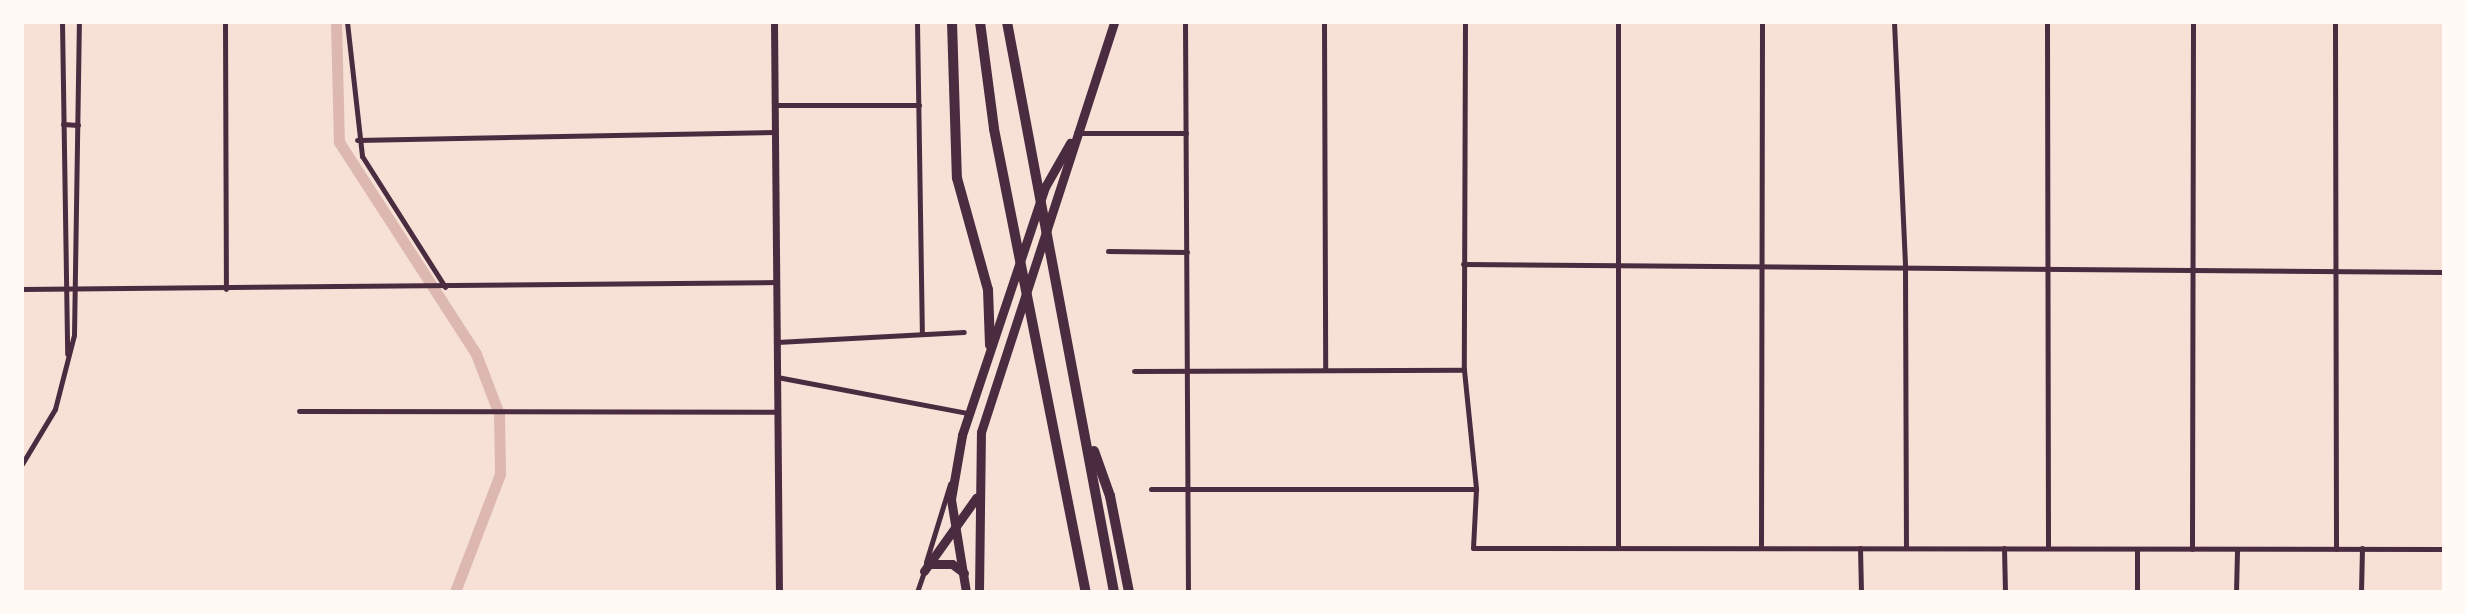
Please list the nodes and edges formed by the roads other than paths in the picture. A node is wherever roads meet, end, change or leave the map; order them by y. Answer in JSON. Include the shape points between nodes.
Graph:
{"nodes":[{"id":1,"x":62,"y":22,"type":"edge"},
{"id":2,"x":79,"y":22,"type":"edge"},
{"id":3,"x":225,"y":22,"type":"edge"},
{"id":4,"x":347,"y":22,"type":"edge"},
{"id":5,"x":774,"y":22,"type":"edge"},
{"id":6,"x":917,"y":22,"type":"edge"},
{"id":7,"x":952,"y":22,"type":"edge"},
{"id":8,"x":980,"y":22,"type":"edge"},
{"id":9,"x":1007,"y":22,"type":"edge"},
{"id":10,"x":1114,"y":22,"type":"edge"},
{"id":11,"x":1185,"y":22,"type":"edge"},
{"id":12,"x":1324,"y":22,"type":"edge"},
{"id":13,"x":1465,"y":22,"type":"edge"},
{"id":14,"x":1618,"y":22,"type":"edge"},
{"id":15,"x":1762,"y":22,"type":"edge"},
{"id":16,"x":1894,"y":22,"type":"edge"},
{"id":17,"x":2047,"y":22,"type":"edge"},
{"id":18,"x":2193,"y":22,"type":"edge"},
{"id":19,"x":2335,"y":22,"type":"edge"},
{"id":20,"x":775,"y":105,"type":"junction"},
{"id":21,"x":919,"y":105,"type":"junction"},
{"id":22,"x":63,"y":124,"type":"junction"},
{"id":23,"x":78,"y":125,"type":"junction"},
{"id":24,"x":775,"y":132,"type":"junction"},
{"id":25,"x":1075,"y":133,"type":"junction"},
{"id":26,"x":1186,"y":133,"type":"junction"},
{"id":27,"x":357,"y":140,"type":"junction"},
{"id":28,"x":1108,"y":251,"type":"dead end"},
{"id":29,"x":1187,"y":252,"type":"junction"},
{"id":30,"x":1463,"y":264,"type":"junction"},
{"id":31,"x":1618,"y":265,"type":"junction"},
{"id":32,"x":1763,"y":266,"type":"junction"},
{"id":33,"x":1905,"y":268,"type":"junction"},
{"id":34,"x":2049,"y":269,"type":"junction"},
{"id":35,"x":2192,"y":269,"type":"junction"},
{"id":36,"x":2335,"y":269,"type":"junction"},
{"id":37,"x":2444,"y":272,"type":"edge"},
{"id":38,"x":777,"y":282,"type":"junction"},
{"id":39,"x":445,"y":287,"type":"junction"},
{"id":40,"x":22,"y":289,"type":"edge"},
{"id":41,"x":63,"y":289,"type":"junction"},
{"id":42,"x":78,"y":289,"type":"junction"},
{"id":43,"x":226,"y":289,"type":"junction"},
{"id":44,"x":964,"y":332,"type":"dead end"},
{"id":45,"x":922,"y":333,"type":"junction"},
{"id":46,"x":777,"y":342,"type":"junction"},
{"id":47,"x":990,"y":345,"type":"junction"},
{"id":48,"x":68,"y":359,"type":"junction"},
{"id":49,"x":1325,"y":370,"type":"junction"},
{"id":50,"x":1464,"y":370,"type":"junction"},
{"id":51,"x":1134,"y":371,"type":"dead end"},
{"id":52,"x":1187,"y":371,"type":"junction"},
{"id":53,"x":777,"y":377,"type":"junction"},
{"id":54,"x":1079,"y":409,"type":"junction"},
{"id":55,"x":299,"y":411,"type":"dead end"},
{"id":56,"x":777,"y":412,"type":"junction"},
{"id":57,"x":967,"y":413,"type":"junction"},
{"id":58,"x":22,"y":464,"type":"edge"},
{"id":59,"x":954,"y":472,"type":"junction"},
{"id":60,"x":1151,"y":489,"type":"dead end"},
{"id":61,"x":1187,"y":489,"type":"junction"},
{"id":62,"x":1476,"y":489,"type":"junction"},
{"id":63,"x":977,"y":495,"type":"junction"},
{"id":64,"x":956,"y":531,"type":"junction"},
{"id":65,"x":1906,"y":546,"type":"junction"},
{"id":66,"x":1618,"y":547,"type":"junction"},
{"id":67,"x":1761,"y":548,"type":"junction"},
{"id":68,"x":1860,"y":548,"type":"junction"},
{"id":69,"x":2004,"y":548,"type":"junction"},
{"id":70,"x":2048,"y":548,"type":"junction"},
{"id":71,"x":2362,"y":548,"type":"junction"},
{"id":72,"x":2137,"y":549,"type":"junction"},
{"id":73,"x":2192,"y":549,"type":"junction"},
{"id":74,"x":2336,"y":549,"type":"junction"},
{"id":75,"x":2444,"y":549,"type":"edge"},
{"id":76,"x":2237,"y":550,"type":"junction"},
{"id":77,"x":926,"y":568,"type":"junction"},
{"id":78,"x":964,"y":573,"type":"junction"},
{"id":79,"x":779,"y":592,"type":"edge"},
{"id":80,"x":917,"y":592,"type":"edge"},
{"id":81,"x":966,"y":592,"type":"edge"},
{"id":82,"x":979,"y":592,"type":"edge"},
{"id":83,"x":1086,"y":592,"type":"edge"},
{"id":84,"x":1114,"y":592,"type":"edge"},
{"id":85,"x":1129,"y":592,"type":"edge"},
{"id":86,"x":1188,"y":592,"type":"edge"},
{"id":87,"x":1861,"y":592,"type":"edge"},
{"id":88,"x":2005,"y":592,"type":"edge"},
{"id":89,"x":2137,"y":592,"type":"edge"},
{"id":90,"x":2236,"y":592,"type":"edge"},
{"id":91,"x":2361,"y":592,"type":"edge"}],
"edges":[{"from":1,"to":22,"type":"street"},
{"from":2,"to":23,"type":"street"},
{"from":3,"to":43,"type":"street"},
{"from":4,"to":27,"type":"street"},
{"from":5,"to":20,"type":"street"},
{"from":6,"to":21,"type":"street"},
{"from":7,"to":47,"type":"highway","via":[[958,186],[988,290]]},
{"from":8,"to":83,"type":"highway","via":[[994,129]]},
{"from":9,"to":54,"type":"highway"},
{"from":10,"to":25,"type":"main road"},
{"from":11,"to":26,"type":"street"},
{"from":12,"to":49,"type":"street"},
{"from":13,"to":30,"type":"street"},
{"from":14,"to":31,"type":"street"},
{"from":15,"to":32,"type":"street"},
{"from":16,"to":33,"type":"street"},
{"from":17,"to":34,"type":"street"},
{"from":18,"to":35,"type":"street"},
{"from":19,"to":36,"type":"street"},
{"from":20,"to":21,"type":"street"},
{"from":20,"to":24,"type":"street"},
{"from":21,"to":45,"type":"street"},
{"from":22,"to":23,"type":"street"},
{"from":22,"to":41,"type":"street"},
{"from":23,"to":42,"type":"street"},
{"from":24,"to":27,"type":"street"},
{"from":24,"to":38,"type":"street"},
{"from":25,"to":26,"type":"street"},
{"from":25,"to":47,"type":"main road","via":[[1045,187]]},
{"from":25,"to":63,"type":"main road","via":[[1063,187],[981,432]]},
{"from":26,"to":29,"type":"street"},
{"from":27,"to":39,"type":"street","via":[[364,161]]},
{"from":28,"to":29,"type":"street"},
{"from":29,"to":52,"type":"street"},
{"from":30,"to":31,"type":"street"},
{"from":30,"to":50,"type":"street"},
{"from":31,"to":32,"type":"street"},
{"from":31,"to":66,"type":"street"},
{"from":32,"to":33,"type":"street"},
{"from":32,"to":67,"type":"street"},
{"from":33,"to":34,"type":"street"},
{"from":33,"to":65,"type":"street"},
{"from":34,"to":35,"type":"street"},
{"from":34,"to":70,"type":"street"},
{"from":35,"to":36,"type":"street"},
{"from":35,"to":73,"type":"street"},
{"from":36,"to":37,"type":"street"},
{"from":36,"to":74,"type":"street"},
{"from":38,"to":39,"type":"street"},
{"from":38,"to":46,"type":"street"},
{"from":39,"to":43,"type":"street"},
{"from":40,"to":41,"type":"street"},
{"from":41,"to":42,"type":"street"},
{"from":41,"to":48,"type":"street"},
{"from":42,"to":43,"type":"street"},
{"from":42,"to":48,"type":"street"},
{"from":44,"to":45,"type":"street"},
{"from":45,"to":46,"type":"street"},
{"from":46,"to":53,"type":"street"},
{"from":47,"to":57,"type":"main road"},
{"from":48,"to":58,"type":"street","via":[[49,424]]},
{"from":49,"to":50,"type":"street"},
{"from":49,"to":52,"type":"street"},
{"from":50,"to":62,"type":"street"},
{"from":51,"to":52,"type":"street"},
{"from":52,"to":61,"type":"street"},
{"from":53,"to":56,"type":"street"},
{"from":53,"to":57,"type":"street"},
{"from":54,"to":84,"type":"highway"},
{"from":54,"to":85,"type":"highway","via":[[1110,496]]},
{"from":55,"to":56,"type":"street"},
{"from":56,"to":79,"type":"street"},
{"from":57,"to":59,"type":"main road"},
{"from":59,"to":64,"type":"main road"},
{"from":59,"to":77,"type":"street"},
{"from":60,"to":61,"type":"street"},
{"from":61,"to":62,"type":"street"},
{"from":61,"to":86,"type":"street"},
{"from":62,"to":66,"type":"street","via":[[1473,548]]},
{"from":63,"to":64,"type":"main road"},
{"from":63,"to":82,"type":"main road"},
{"from":64,"to":77,"type":"main road"},
{"from":64,"to":78,"type":"main road"},
{"from":65,"to":68,"type":"street"},
{"from":65,"to":69,"type":"street"},
{"from":66,"to":67,"type":"street"},
{"from":67,"to":68,"type":"street"},
{"from":68,"to":87,"type":"street"},
{"from":69,"to":70,"type":"street"},
{"from":69,"to":88,"type":"street"},
{"from":70,"to":72,"type":"street"},
{"from":71,"to":74,"type":"street"},
{"from":71,"to":75,"type":"street"},
{"from":71,"to":91,"type":"street"},
{"from":72,"to":73,"type":"street"},
{"from":72,"to":89,"type":"street"},
{"from":73,"to":76,"type":"street"},
{"from":74,"to":76,"type":"street"},
{"from":76,"to":90,"type":"street"},
{"from":77,"to":78,"type":"main road","via":[[952,564]]},
{"from":77,"to":80,"type":"street"},
{"from":78,"to":81,"type":"main road"}]}
